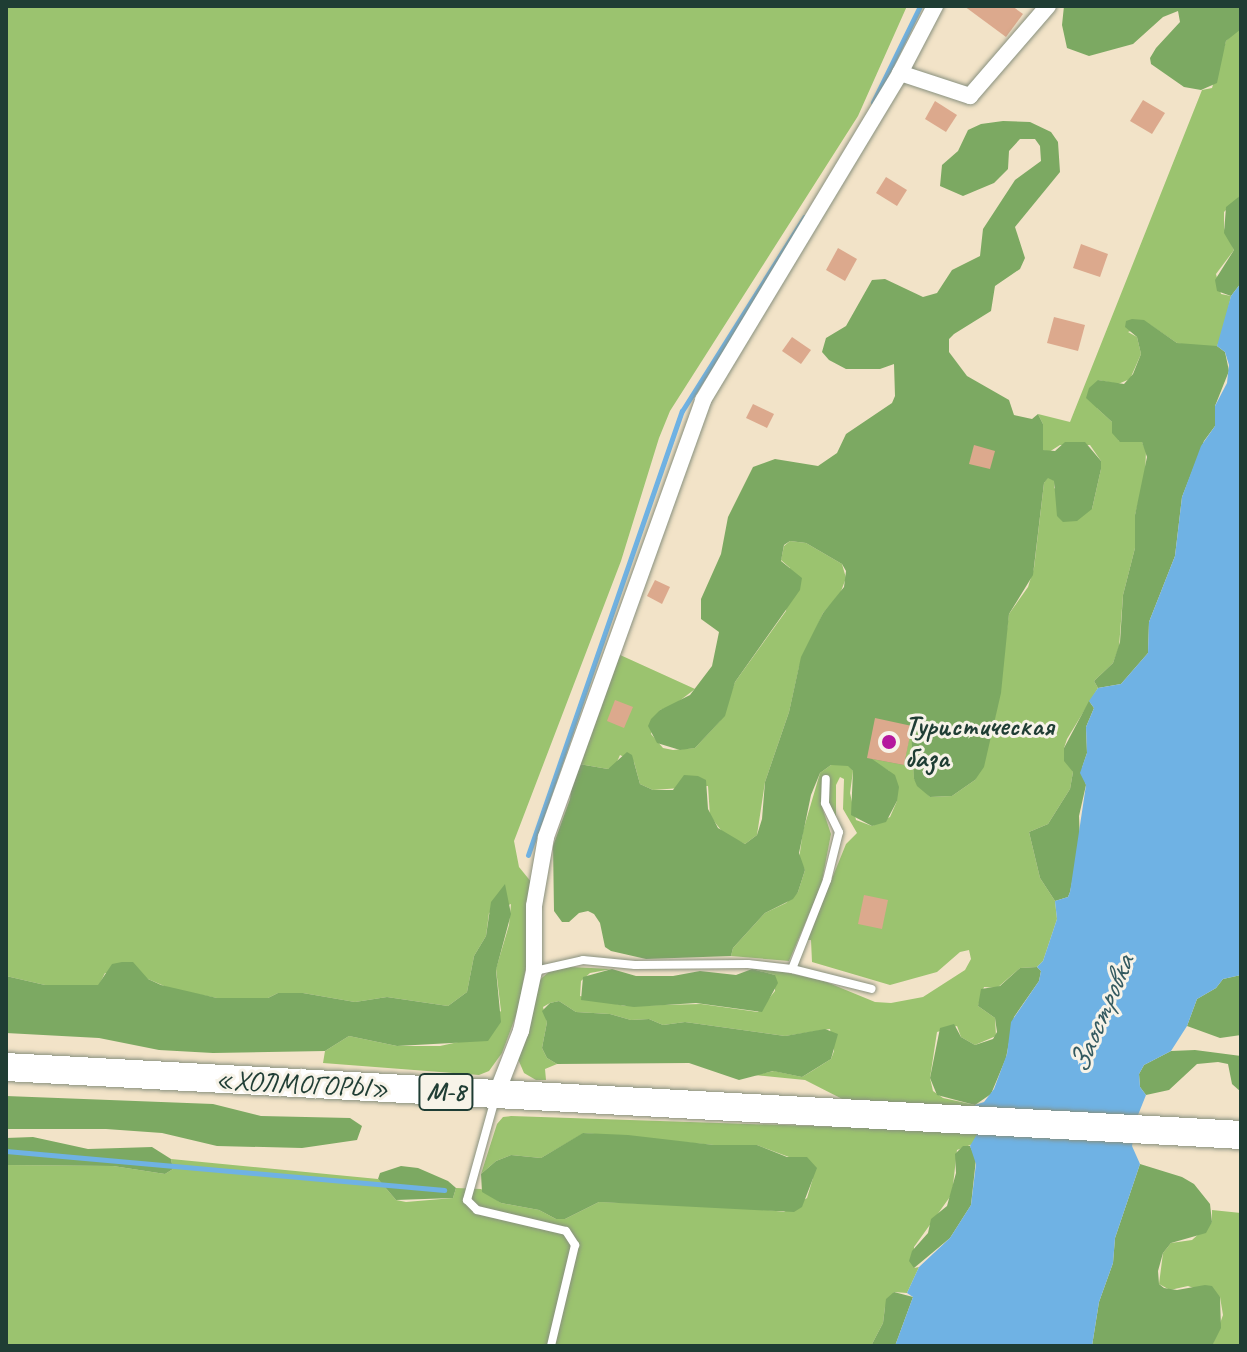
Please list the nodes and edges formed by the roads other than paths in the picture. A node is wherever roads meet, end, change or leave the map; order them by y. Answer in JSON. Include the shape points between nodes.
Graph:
{"nodes":[{"id":1,"x":935,"y":6,"type":"edge"},
{"id":2,"x":1048,"y":6,"type":"edge"},
{"id":3,"x":900,"y":73,"type":"junction"},
{"id":4,"x":826,"y":779,"type":"dead end"},
{"id":5,"x":792,"y":969,"type":"junction"},
{"id":6,"x":534,"y":971,"type":"junction"},
{"id":7,"x":872,"y":989,"type":"dead end"},
{"id":8,"x":6,"y":1067,"type":"edge"},
{"id":9,"x":496,"y":1095,"type":"junction"},
{"id":10,"x":1241,"y":1135,"type":"edge"},
{"id":11,"x":551,"y":1346,"type":"edge"}],
"edges":[{"from":1,"to":3,"type":"street"},
{"from":2,"to":3,"type":"street","via":[[970,96]]},
{"from":3,"to":6,"type":"street","via":[[703,400],[546,837],[534,906]]},
{"from":4,"to":5,"type":"lane","via":[[825,803],[839,832],[827,880]]},
{"from":5,"to":6,"type":"lane","via":[[583,960]]},
{"from":5,"to":7,"type":"lane"},
{"from":6,"to":9,"type":"street","via":[[521,1031]]},
{"from":8,"to":9,"type":"highway","name":"«ХОЛМОГОРЫ»","number":"М-8"},
{"from":9,"to":10,"type":"highway","name":"«ХОЛМОГОРЫ»","number":"М-8"},
{"from":9,"to":11,"type":"lane","via":[[467,1200],[477,1210],[566,1231],[575,1245]]}]}
